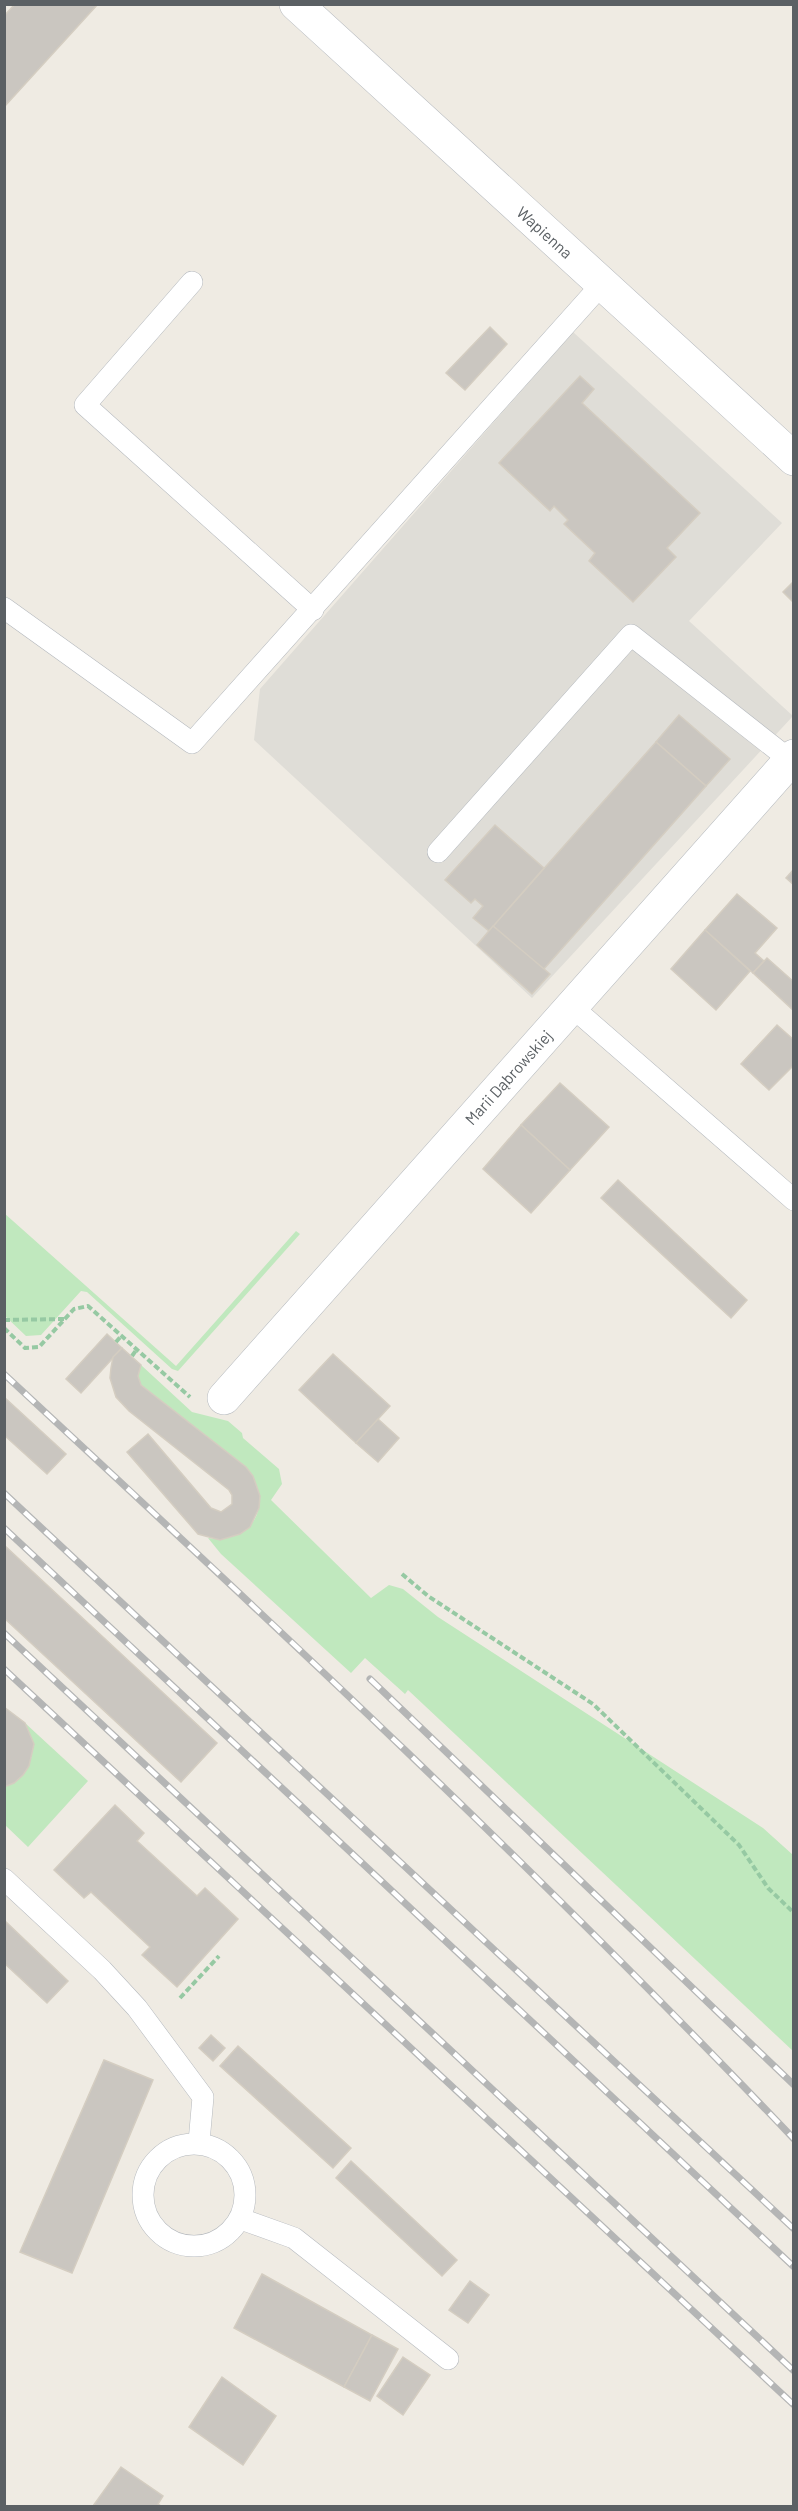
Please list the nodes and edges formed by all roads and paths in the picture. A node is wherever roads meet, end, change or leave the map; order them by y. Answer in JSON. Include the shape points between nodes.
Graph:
{"nodes":[{"id":1,"x":296,"y":4,"type":"edge"},
{"id":2,"x":192,"y":282,"type":"dead end"},
{"id":3,"x":602,"y":284,"type":"junction"},
{"id":4,"x":794,"y":459,"type":"edge"},
{"id":5,"x":4,"y":608,"type":"edge"},
{"id":6,"x":313,"y":610,"type":"junction"},
{"id":7,"x":792,"y":758,"type":"edge"},
{"id":8,"x":438,"y":852,"type":"dead end"},
{"id":9,"x":571,"y":1006,"type":"junction"},
{"id":10,"x":794,"y":1200,"type":"edge"},
{"id":11,"x":64,"y":1319,"type":"junction"},
{"id":12,"x":4,"y":1320,"type":"edge"},
{"id":13,"x":4,"y":1328,"type":"edge"},
{"id":14,"x":122,"y":1335,"type":"junction"},
{"id":15,"x":116,"y":1342,"type":"dead end"},
{"id":16,"x":137,"y":1349,"type":"junction"},
{"id":17,"x":132,"y":1356,"type":"dead end"},
{"id":18,"x":224,"y":1398,"type":"joint"},
{"id":19,"x":402,"y":1574,"type":"dead end"},
{"id":20,"x":5,"y":1880,"type":"edge"},
{"id":21,"x":794,"y":1913,"type":"edge"},
{"id":22,"x":219,"y":1956,"type":"dead end"},
{"id":23,"x":180,"y":1998,"type":"dead end"},
{"id":24,"x":199,"y":2142,"type":"junction"},
{"id":25,"x":242,"y":2219,"type":"junction"},
{"id":26,"x":448,"y":2359,"type":"dead end"}],
"edges":[{"from":1,"to":3,"type":"street","name":"Wapienna"},
{"from":2,"to":6,"type":"lane","via":[[85,405]]},
{"from":3,"to":4,"type":"street","name":"Wapienna"},
{"from":3,"to":6,"type":"lane"},
{"from":5,"to":6,"type":"lane","via":[[192,743]]},
{"from":7,"to":8,"type":"lane","via":[[632,635]]},
{"from":7,"to":9,"type":"street","name":"Marii Dąbrowskiej"},
{"from":9,"to":10,"type":"lane"},
{"from":9,"to":18,"type":"street","name":"Marii Dąbrowskiej"},
{"from":11,"to":12,"type":"path"},
{"from":11,"to":13,"type":"path","via":[[39,1347],[25,1348]]},
{"from":11,"to":14,"type":"path","via":[[74,1309],[88,1306]]},
{"from":14,"to":15,"type":"path"},
{"from":14,"to":16,"type":"path"},
{"from":16,"to":17,"type":"path"},
{"from":16,"to":18,"type":"path","via":[[197,1402],[217,1405]]},
{"from":19,"to":21,"type":"path","via":[[428,1596],[593,1704],[739,1845],[768,1888]]},
{"from":20,"to":24,"type":"lane","via":[[102,1970],[148,2022],[203,2097]]},
{"from":22,"to":23,"type":"path"},
{"from":24,"to":25,"type":"lane","via":[[230,2156],[241,2175],[246,2185]]},
{"from":24,"to":25,"type":"lane","via":[[168,2149],[146,2173],[142,2205],[158,2234],[187,2248],[219,2242]]},
{"from":25,"to":26,"type":"lane","via":[[294,2238]]}]}
